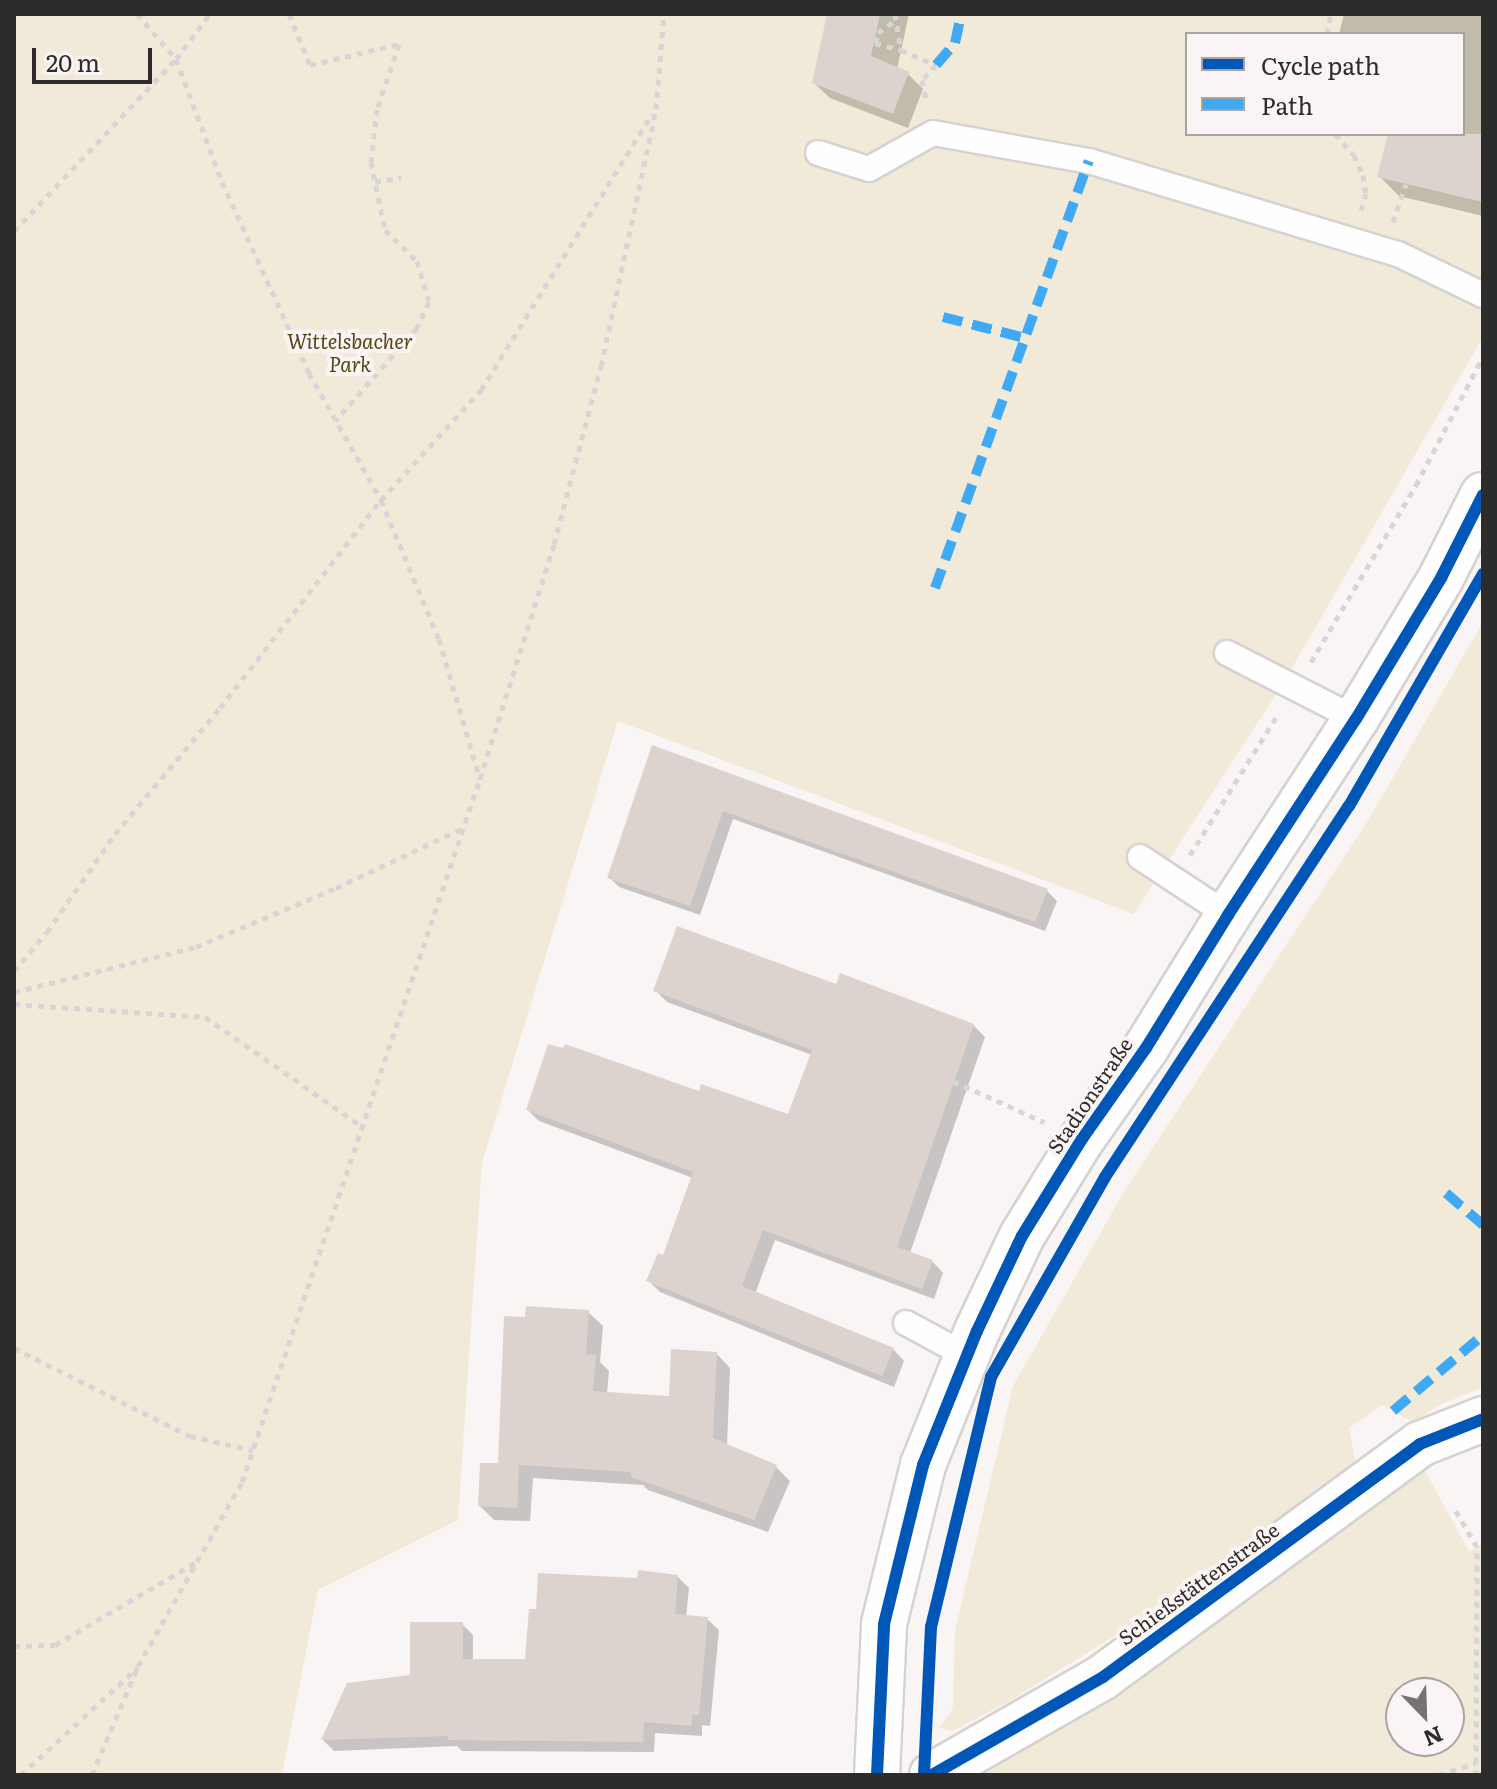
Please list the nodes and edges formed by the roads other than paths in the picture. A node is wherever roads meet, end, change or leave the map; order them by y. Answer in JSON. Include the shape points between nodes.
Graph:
{"nodes":[{"id":1,"x":818,"y":153,"type":"dead end"},
{"id":2,"x":1483,"y":295,"type":"edge"},
{"id":3,"x":1483,"y":495,"type":"edge"},
{"id":4,"x":1227,"y":653,"type":"dead end"},
{"id":5,"x":1356,"y":719,"type":"junction"},
{"id":6,"x":1140,"y":857,"type":"dead end"},
{"id":7,"x":1228,"y":915,"type":"junction"},
{"id":8,"x":906,"y":1323,"type":"dead end"},
{"id":9,"x":967,"y":1356,"type":"junction"},
{"id":10,"x":1483,"y":1419,"type":"edge"},
{"id":11,"x":877,"y":1775,"type":"edge"},
{"id":12,"x":932,"y":1775,"type":"edge"}],
"edges":[{"from":1,"to":2,"type":"lane","via":[[869,169],[933,133],[1089,161],[1398,254]]},
{"from":3,"to":5,"type":"street","name":"Stadionstraße","via":[[1441,578]]},
{"from":4,"to":5,"type":"lane"},
{"from":5,"to":7,"type":"street","name":"Stadionstraße"},
{"from":6,"to":7,"type":"lane"},
{"from":7,"to":9,"type":"street","name":"Stadionstraße","via":[[1022,1236]]},
{"from":8,"to":9,"type":"lane"},
{"from":9,"to":11,"type":"street","name":"Stadionstraße","via":[[923,1465],[884,1624]]},
{"from":10,"to":12,"type":"street","name":"Schießstättenstraße","via":[[1420,1444],[1103,1677]]}]}
